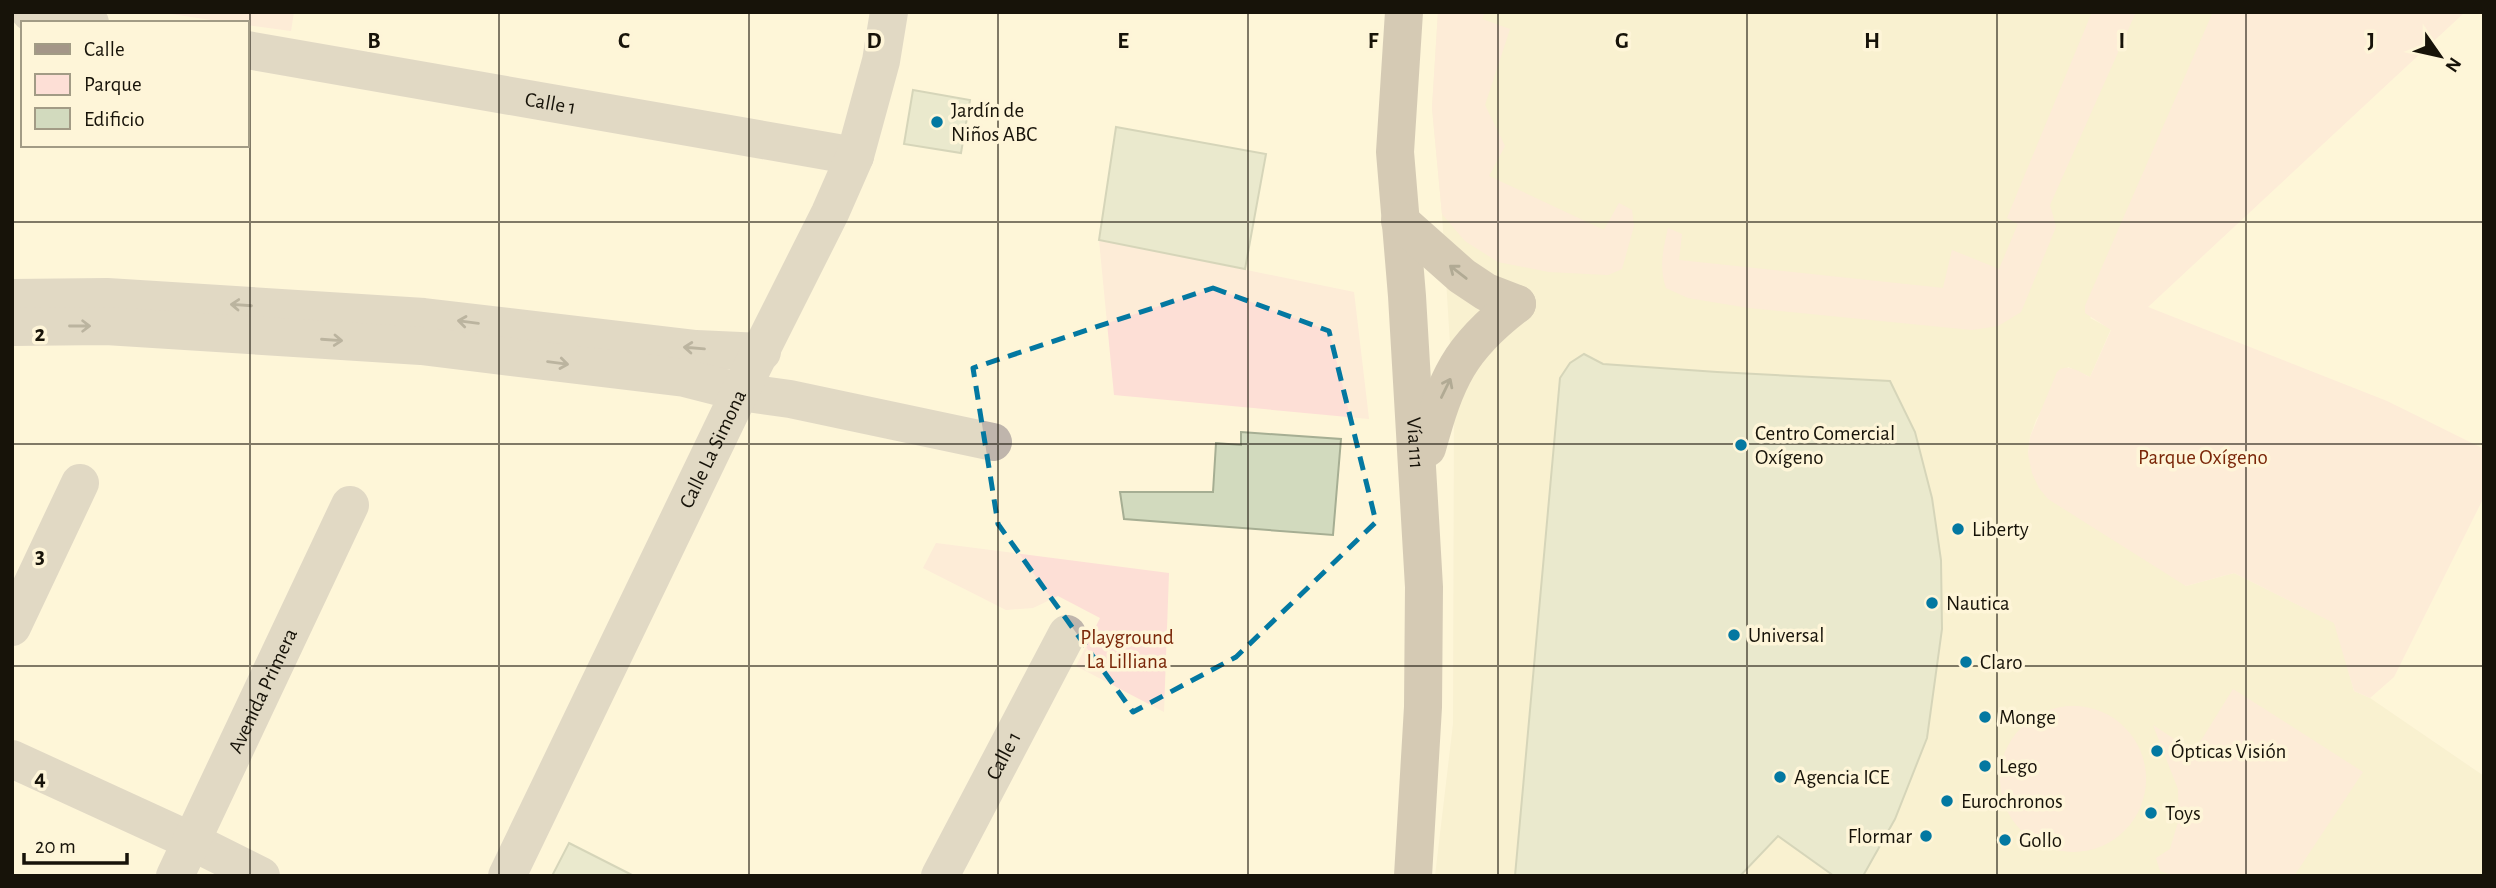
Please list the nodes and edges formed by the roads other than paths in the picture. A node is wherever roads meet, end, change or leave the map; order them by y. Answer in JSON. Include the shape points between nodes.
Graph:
{"nodes":[{"id":1,"x":30,"y":12,"type":"edge"},
{"id":2,"x":888,"y":12,"type":"edge"},
{"id":3,"x":1404,"y":12,"type":"edge"},
{"id":4,"x":79,"y":21,"type":"edge"},
{"id":5,"x":248,"y":50,"type":"edge"},
{"id":6,"x":855,"y":156,"type":"junction"},
{"id":7,"x":1400,"y":221,"type":"junction"},
{"id":8,"x":12,"y":298,"type":"edge"},
{"id":9,"x":12,"y":327,"type":"edge"},
{"id":10,"x":762,"y":352,"type":"junction"},
{"id":11,"x":740,"y":392,"type":"junction"},
{"id":12,"x":993,"y":442,"type":"dead end"},
{"id":13,"x":1419,"y":477,"type":"junction"},
{"id":14,"x":80,"y":484,"type":"dead end"},
{"id":15,"x":350,"y":505,"type":"dead end"},
{"id":16,"x":12,"y":627,"type":"edge"},
{"id":17,"x":1066,"y":634,"type":"dead end"},
{"id":18,"x":12,"y":758,"type":"edge"},
{"id":19,"x":191,"y":841,"type":"junction"},
{"id":20,"x":174,"y":876,"type":"edge"},
{"id":21,"x":261,"y":876,"type":"edge"},
{"id":22,"x":507,"y":876,"type":"edge"},
{"id":23,"x":940,"y":876,"type":"edge"},
{"id":24,"x":1413,"y":876,"type":"edge"}],
"edges":[{"from":1,"to":4,"type":"street"},
{"from":2,"to":6,"type":"street","name":"Calle La Simona","via":[[881,61]]},
{"from":3,"to":7,"type":"main road","name":"Vía 111","via":[[1395,152]]},
{"from":5,"to":6,"type":"street","name":"Calle 1"},
{"from":6,"to":10,"type":"street","name":"Calle La Simona"},
{"from":7,"to":13,"type":"main road","name":"Vía 111"},
{"from":13,"to":7,"type":"main road","one_way":true,"via":[[1441,398],[1459,360],[1489,325],[1517,304],[1462,276]]},
{"from":10,"to":8,"type":"street","one_way":true,"via":[[696,349],[424,317],[107,297]]},
{"from":9,"to":11,"type":"street","one_way":true,"via":[[106,326],[421,346],[685,378]]},
{"from":10,"to":11,"type":"street","name":"Calle La Simona"},
{"from":11,"to":12,"type":"street"},
{"from":11,"to":22,"type":"street","name":"Calle La Simona"},
{"from":13,"to":24,"type":"main road","name":"Vía 111","via":[[1423,707]]},
{"from":14,"to":16,"type":"street"},
{"from":15,"to":19,"type":"street","name":"Avenida Primera"},
{"from":17,"to":23,"type":"street","name":"Calle 1"},
{"from":18,"to":19,"type":"street"},
{"from":19,"to":20,"type":"street","name":"Avenida Primera"},
{"from":19,"to":21,"type":"street"}]}
